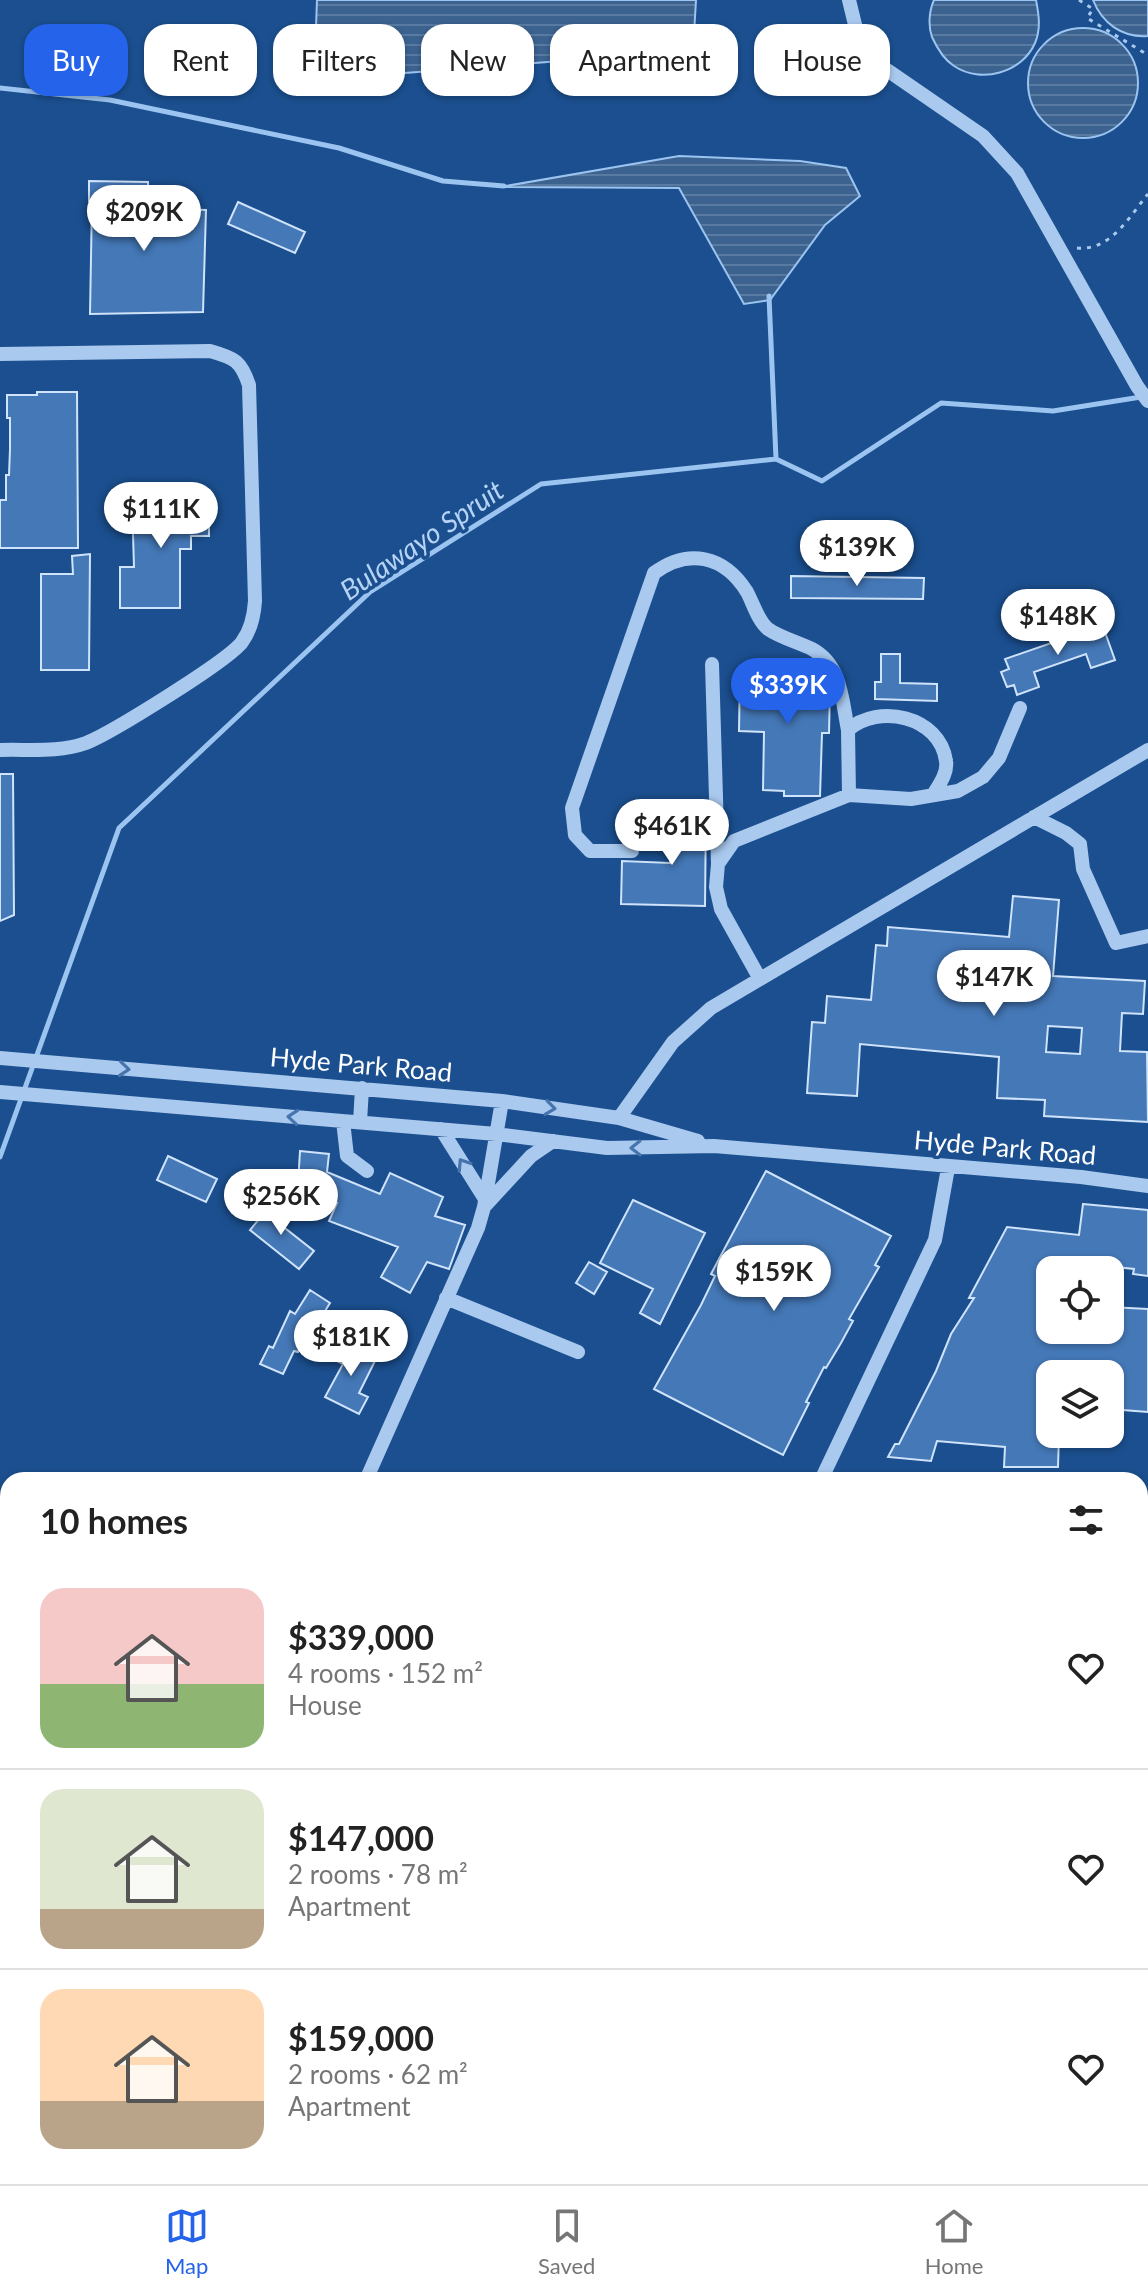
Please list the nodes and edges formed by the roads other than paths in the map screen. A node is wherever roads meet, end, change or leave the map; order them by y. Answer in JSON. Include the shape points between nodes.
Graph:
{"nodes":[{"id":1,"x":849,"y":0,"type":"edge"},
{"id":2,"x":0,"y":354,"type":"edge"},
{"id":3,"x":1148,"y":401,"type":"edge"},
{"id":4,"x":712,"y":664,"type":"dead end"},
{"id":5,"x":1020,"y":708,"type":"dead end"},
{"id":6,"x":848,"y":730,"type":"junction"},
{"id":7,"x":0,"y":750,"type":"edge"},
{"id":8,"x":1148,"y":750,"type":"edge"},
{"id":9,"x":849,"y":795,"type":"junction"},
{"id":10,"x":933,"y":795,"type":"junction"},
{"id":11,"x":1034,"y":817,"type":"junction"},
{"id":12,"x":632,"y":851,"type":"dead end"},
{"id":13,"x":718,"y":864,"type":"junction"},
{"id":14,"x":1148,"y":936,"type":"edge"},
{"id":15,"x":760,"y":979,"type":"junction"},
{"id":16,"x":0,"y":1058,"type":"edge"},
{"id":17,"x":362,"y":1088,"type":"junction"},
{"id":18,"x":6,"y":1092,"type":"edge"},
{"id":19,"x":502,"y":1101,"type":"junction"},
{"id":20,"x":619,"y":1118,"type":"junction"},
{"id":21,"x":343,"y":1121,"type":"junction"},
{"id":22,"x":360,"y":1122,"type":"junction"},
{"id":23,"x":441,"y":1129,"type":"junction"},
{"id":24,"x":496,"y":1134,"type":"junction"},
{"id":25,"x":553,"y":1141,"type":"junction"},
{"id":26,"x":714,"y":1146,"type":"junction"},
{"id":27,"x":948,"y":1168,"type":"junction"},
{"id":28,"x":367,"y":1171,"type":"dead end"},
{"id":29,"x":1148,"y":1186,"type":"edge"},
{"id":30,"x":485,"y":1203,"type":"junction"},
{"id":31,"x":446,"y":1298,"type":"junction"},
{"id":32,"x":578,"y":1352,"type":"dead end"},
{"id":33,"x":370,"y":1472,"type":"edge"},
{"id":34,"x":825,"y":1472,"type":"edge"}],
"edges":[{"from":1,"to":3,"type":"street","via":[[864,51],[983,136],[1017,173]]},
{"from":2,"to":7,"type":"street","via":[[210,351],[243,367],[249,385],[255,601],[254,617],[241,644],[146,709],[79,745]]},
{"from":4,"to":13,"type":"street"},
{"from":5,"to":10,"type":"street","via":[[999,758],[983,777],[958,791]]},
{"from":6,"to":9,"type":"street"},
{"from":6,"to":10,"type":"street","via":[[857,721],[877,717],[901,716],[922,725],[940,742],[947,763]]},
{"from":6,"to":12,"type":"street","via":[[836,672],[815,651],[765,627],[745,589],[722,564],[697,557],[670,561],[654,573],[572,808],[575,835],[590,851]]},
{"from":8,"to":11,"type":"street"},
{"from":9,"to":10,"type":"street"},
{"from":9,"to":13,"type":"street","via":[[734,841]]},
{"from":11,"to":14,"type":"street","via":[[1080,844],[1083,869],[1116,943]]},
{"from":11,"to":15,"type":"street"},
{"from":13,"to":15,"type":"street","via":[[721,909]]},
{"from":15,"to":20,"type":"street","via":[[711,1008],[681,1034]]},
{"from":16,"to":17,"type":"street","name":"Hyde Park Road","one_way":true},
{"from":17,"to":19,"type":"street","name":"Hyde Park Road"},
{"from":17,"to":22,"type":"street"},
{"from":21,"to":18,"type":"street","name":"Hyde Park Road","one_way":true},
{"from":19,"to":20,"type":"street","name":"Hyde Park Road","one_way":true},
{"from":19,"to":24,"type":"street"},
{"from":20,"to":26,"type":"street","name":"Hyde Park Road"},
{"from":21,"to":22,"type":"street","name":"Hyde Park Road"},
{"from":21,"to":28,"type":"street","via":[[347,1156]]},
{"from":22,"to":23,"type":"street","name":"Hyde Park Road"},
{"from":23,"to":24,"type":"street","name":"Hyde Park Road"},
{"from":30,"to":23,"type":"street","one_way":true},
{"from":24,"to":25,"type":"street","name":"Hyde Park Road"},
{"from":24,"to":30,"type":"street"},
{"from":26,"to":25,"type":"street","name":"Hyde Park Road","one_way":true,"via":[[607,1148]]},
{"from":25,"to":30,"type":"street"},
{"from":26,"to":27,"type":"street","name":"Hyde Park Road"},
{"from":27,"to":29,"type":"street","name":"Hyde Park Road"},
{"from":27,"to":34,"type":"street","via":[[935,1240]]},
{"from":30,"to":31,"type":"street"},
{"from":31,"to":32,"type":"street"},
{"from":31,"to":33,"type":"street"}]}
